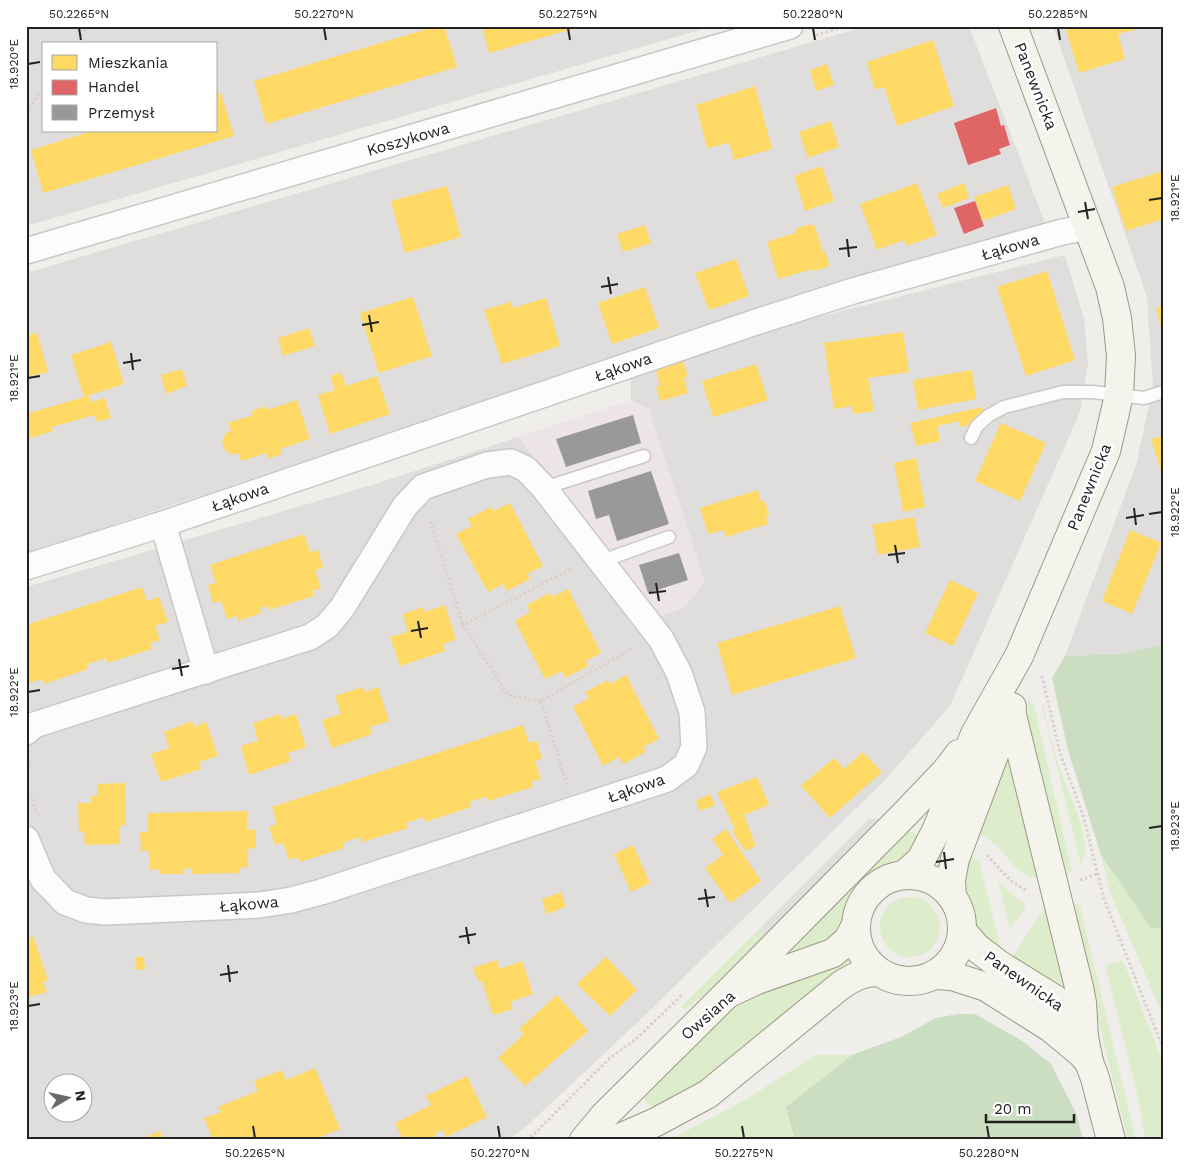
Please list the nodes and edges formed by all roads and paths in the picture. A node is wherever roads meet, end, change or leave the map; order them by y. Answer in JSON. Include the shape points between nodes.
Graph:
{"nodes":[{"id":1,"x":87,"y":26,"type":"edge"},
{"id":2,"x":790,"y":26,"type":"edge"},
{"id":3,"x":1013,"y":26,"type":"edge"},
{"id":4,"x":75,"y":42,"type":"edge"},
{"id":5,"x":42,"y":90,"type":"edge"},
{"id":6,"x":26,"y":112,"type":"edge"},
{"id":7,"x":1089,"y":227,"type":"junction"},
{"id":8,"x":26,"y":251,"type":"edge"},
{"id":9,"x":1163,"y":392,"type":"edge"},
{"id":10,"x":1119,"y":395,"type":"junction"},
{"id":11,"x":971,"y":438,"type":"dead end"},
{"id":12,"x":644,"y":456,"type":"dead end"},
{"id":13,"x":544,"y":488,"type":"junction"},
{"id":14,"x":429,"y":518,"type":"dead end"},
{"id":15,"x":163,"y":524,"type":"junction"},
{"id":16,"x":669,"y":537,"type":"dead end"},
{"id":17,"x":602,"y":561,"type":"junction"},
{"id":18,"x":26,"y":566,"type":"edge"},
{"id":19,"x":574,"y":568,"type":"dead end"},
{"id":20,"x":463,"y":625,"type":"junction"},
{"id":21,"x":640,"y":644,"type":"dead end"},
{"id":22,"x":1030,"y":664,"type":"junction"},
{"id":23,"x":206,"y":671,"type":"junction"},
{"id":24,"x":541,"y":701,"type":"junction"},
{"id":25,"x":1011,"y":711,"type":"junction"},
{"id":26,"x":26,"y":732,"type":"edge"},
{"id":27,"x":975,"y":734,"type":"junction"},
{"id":28,"x":26,"y":785,"type":"edge"},
{"id":29,"x":567,"y":786,"type":"dead end"},
{"id":30,"x":33,"y":830,"type":"edge"},
{"id":31,"x":982,"y":851,"type":"dead end"},
{"id":32,"x":1097,"y":874,"type":"junction"},
{"id":33,"x":904,"y":875,"type":"junction"},
{"id":34,"x":1078,"y":881,"type":"dead end"},
{"id":35,"x":1034,"y":893,"type":"dead end"},
{"id":36,"x":952,"y":897,"type":"junction"},
{"id":37,"x":855,"y":927,"type":"junction"},
{"id":38,"x":962,"y":931,"type":"junction"},
{"id":39,"x":878,"y":972,"type":"junction"},
{"id":40,"x":935,"y":975,"type":"junction"},
{"id":41,"x":688,"y":989,"type":"dead end"},
{"id":42,"x":728,"y":994,"type":"junction"},
{"id":43,"x":1163,"y":1048,"type":"edge"},
{"id":44,"x":1086,"y":1050,"type":"junction"},
{"id":45,"x":636,"y":1084,"type":"junction"},
{"id":46,"x":656,"y":1122,"type":"junction"},
{"id":47,"x":526,"y":1140,"type":"edge"},
{"id":48,"x":584,"y":1140,"type":"edge"},
{"id":49,"x":615,"y":1140,"type":"edge"},
{"id":50,"x":1111,"y":1140,"type":"edge"}],
"edges":[{"from":1,"to":4,"type":"path"},
{"from":2,"to":8,"type":"street","name":"Koszykowa"},
{"from":3,"to":7,"type":"street","name":"Panewnicka"},
{"from":5,"to":6,"type":"path"},
{"from":7,"to":10,"type":"street","name":"Panewnicka","via":[[1117,318],[1121,356]]},
{"from":7,"to":15,"type":"street","name":"Łąkowa","via":[[863,288],[753,323]]},
{"from":9,"to":10,"type":"lane","via":[[1144,398]]},
{"from":10,"to":11,"type":"lane","via":[[1063,392],[1004,407],[982,421]]},
{"from":10,"to":22,"type":"street","name":"Panewnicka","via":[[1106,451]]},
{"from":12,"to":13,"type":"lane"},
{"from":13,"to":17,"type":"street","name":"Łąkowa"},
{"from":13,"to":23,"type":"street","name":"Łąkowa","via":[[526,469],[512,462],[487,466],[424,486],[404,506],[342,608],[327,626],[310,637]]},
{"from":14,"to":20,"type":"path"},
{"from":15,"to":18,"type":"street","name":"Łąkowa"},
{"from":15,"to":23,"type":"street"},
{"from":16,"to":17,"type":"lane"},
{"from":17,"to":30,"type":"street","name":"Łąkowa","via":[[680,673],[692,712],[694,748],[686,765],[666,780],[321,892],[260,905],[106,912],[86,910],[65,902],[43,878]]},
{"from":19,"to":20,"type":"path"},
{"from":20,"to":24,"type":"path","via":[[508,695]]},
{"from":21,"to":24,"type":"path"},
{"from":22,"to":25,"type":"street","name":"Panewnicka"},
{"from":22,"to":27,"type":"street","name":"Panewnicka"},
{"from":22,"to":32,"type":"path","via":[[1083,815]]},
{"from":23,"to":26,"type":"street","name":"Łąkowa","via":[[34,725]]},
{"from":24,"to":29,"type":"path"},
{"from":25,"to":36,"type":"street","name":"Panewnicka","via":[[955,859]]},
{"from":25,"to":44,"type":"street","via":[[1079,987]]},
{"from":27,"to":33,"type":"street","name":"Panewnicka","via":[[936,831],[921,860]]},
{"from":27,"to":42,"type":"street","via":[[910,809]]},
{"from":28,"to":30,"type":"path"},
{"from":31,"to":35,"type":"path","via":[[1011,881]]},
{"from":32,"to":34,"type":"path"},
{"from":32,"to":43,"type":"path"},
{"from":33,"to":36,"type":"street","via":[[924,877],[938,883]]},
{"from":33,"to":37,"type":"street","via":[[888,879],[866,895]]},
{"from":36,"to":38,"type":"street","via":[[961,918]]},
{"from":37,"to":39,"type":"street","via":[[865,960]]},
{"from":37,"to":42,"type":"street","name":"Owsiana","via":[[848,940],[833,953],[756,980]]},
{"from":38,"to":40,"type":"street","via":[[956,953],[949,964]]},
{"from":38,"to":44,"type":"street","name":"Panewnicka","via":[[998,964],[1056,1000],[1079,1026]]},
{"from":39,"to":40,"type":"street","via":[[906,982]]},
{"from":39,"to":46,"type":"street","via":[[859,974],[840,986],[719,1087]]},
{"from":40,"to":44,"type":"street","name":"Panewnicka","via":[[952,976],[986,987]]},
{"from":41,"to":47,"type":"path","via":[[636,1039],[610,1058]]},
{"from":42,"to":45,"type":"street","name":"Owsiana"},
{"from":44,"to":50,"type":"street","name":"Panewnicka"},
{"from":45,"to":46,"type":"street","via":[[634,1103],[643,1117]]},
{"from":45,"to":48,"type":"street","name":"Owsiana"},
{"from":46,"to":49,"type":"street"}]}
